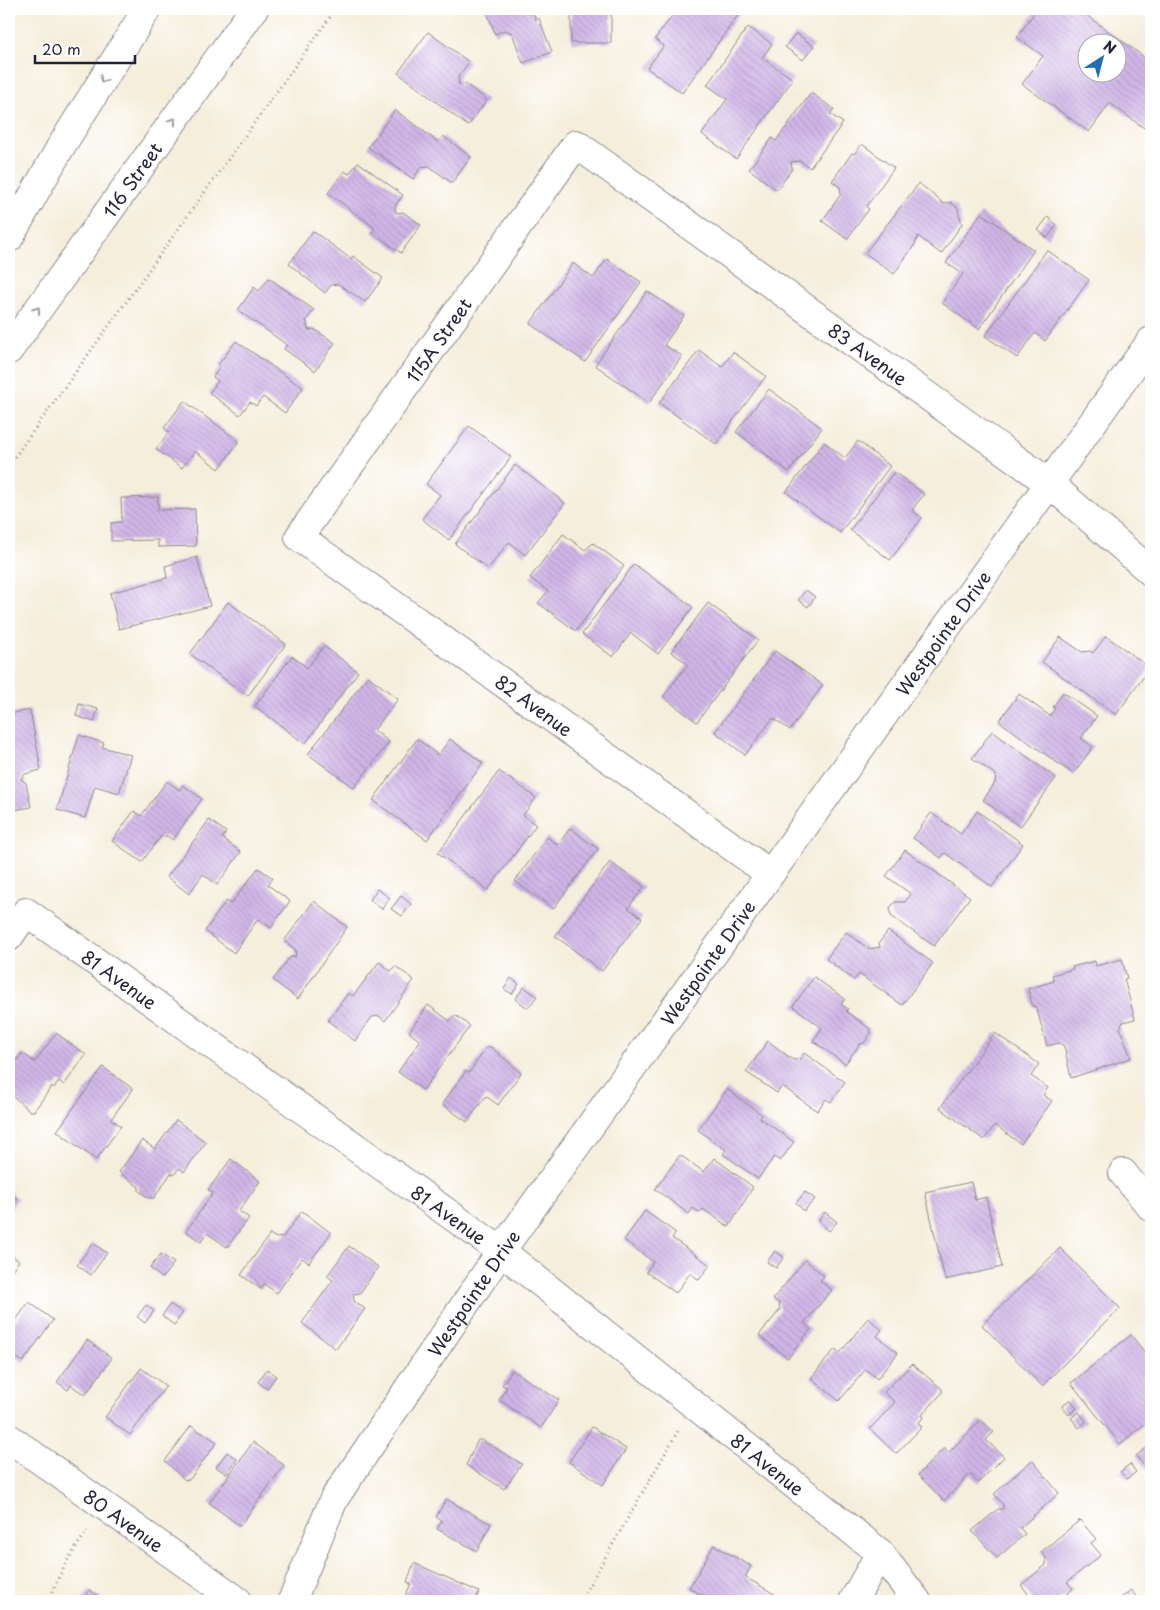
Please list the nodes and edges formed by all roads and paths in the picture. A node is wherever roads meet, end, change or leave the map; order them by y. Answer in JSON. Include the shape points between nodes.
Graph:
{"nodes":[{"id":1,"x":147,"y":9,"type":"edge"},
{"id":2,"x":248,"y":9,"type":"edge"},
{"id":3,"x":254,"y":9,"type":"edge"},
{"id":4,"x":336,"y":9,"type":"edge"},
{"id":5,"x":234,"y":37,"type":"junction"},
{"id":6,"x":576,"y":144,"type":"joint"},
{"id":7,"x":9,"y":238,"type":"edge"},
{"id":8,"x":1151,"y":341,"type":"edge"},
{"id":9,"x":9,"y":350,"type":"edge"},
{"id":10,"x":9,"y":465,"type":"edge"},
{"id":11,"x":1049,"y":483,"type":"junction"},
{"id":12,"x":299,"y":538,"type":"joint"},
{"id":13,"x":1151,"y":572,"type":"edge"},
{"id":14,"x":769,"y":873,"type":"junction"},
{"id":15,"x":9,"y":937,"type":"edge"},
{"id":16,"x":1124,"y":1173,"type":"dead end"},
{"id":17,"x":1151,"y":1207,"type":"edge"},
{"id":18,"x":501,"y":1251,"type":"junction"},
{"id":19,"x":695,"y":1405,"type":"junction"},
{"id":20,"x":9,"y":1438,"type":"edge"},
{"id":21,"x":104,"y":1506,"type":"junction"},
{"id":22,"x":880,"y":1553,"type":"junction"},
{"id":23,"x":48,"y":1601,"type":"edge"},
{"id":24,"x":238,"y":1601,"type":"edge"},
{"id":25,"x":292,"y":1601,"type":"edge"},
{"id":26,"x":580,"y":1601,"type":"edge"},
{"id":27,"x":853,"y":1601,"type":"edge"},
{"id":28,"x":917,"y":1601,"type":"edge"}],
"edges":[{"from":1,"to":7,"type":"street","one_way":true,"via":[[60,148]]},
{"from":2,"to":5,"type":"street"},
{"from":3,"to":5,"type":"street","name":"116 Street"},
{"from":4,"to":10,"type":"path"},
{"from":9,"to":5,"type":"street","name":"116 Street","one_way":true},
{"from":6,"to":11,"type":"street","name":"83 Avenue"},
{"from":6,"to":12,"type":"street","name":"115A Street"},
{"from":8,"to":11,"type":"street","name":"Westpointe Drive"},
{"from":11,"to":13,"type":"street","name":"83 Avenue"},
{"from":11,"to":14,"type":"street","name":"Westpointe Drive"},
{"from":12,"to":14,"type":"street","name":"82 Avenue"},
{"from":14,"to":18,"type":"street","name":"Westpointe Drive"},
{"from":15,"to":18,"type":"street","name":"81 Avenue","via":[[26,912]]},
{"from":16,"to":17,"type":"street"},
{"from":18,"to":19,"type":"street","name":"81 Avenue"},
{"from":18,"to":25,"type":"street","name":"Westpointe Drive","via":[[334,1499]]},
{"from":19,"to":22,"type":"street","name":"81 Avenue"},
{"from":19,"to":26,"type":"path"},
{"from":20,"to":21,"type":"street","name":"80 Avenue"},
{"from":21,"to":23,"type":"path","via":[[67,1561]]},
{"from":21,"to":24,"type":"street","name":"80 Avenue"},
{"from":22,"to":27,"type":"street"},
{"from":22,"to":28,"type":"street","name":"81 Avenue"}]}
